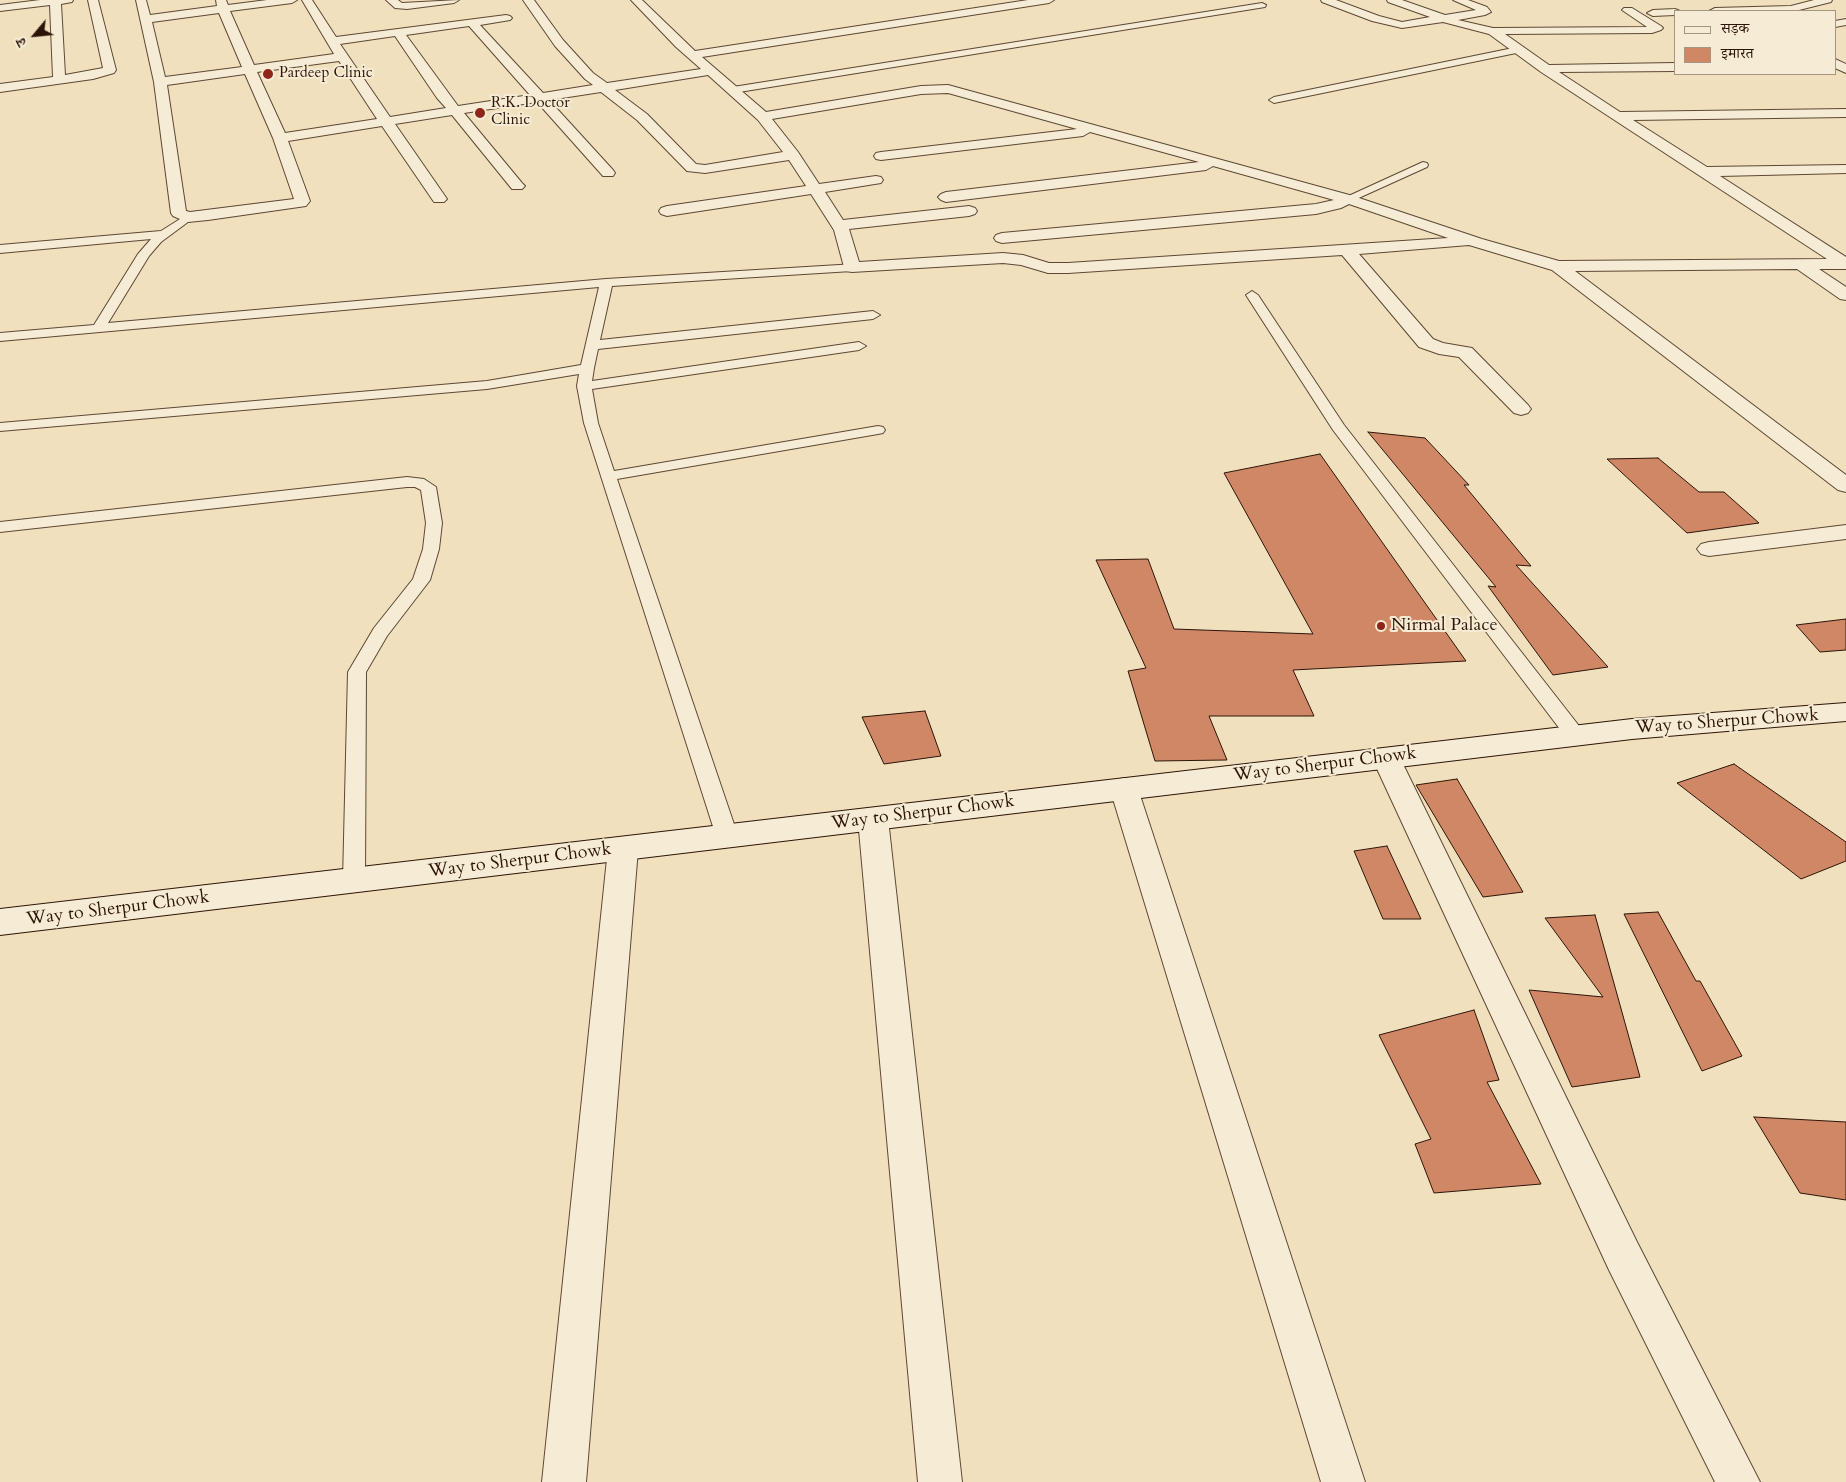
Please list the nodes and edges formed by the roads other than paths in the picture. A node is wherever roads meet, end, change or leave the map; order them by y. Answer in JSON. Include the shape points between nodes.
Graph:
{"nodes":[{"id":1,"x":68,"y":0,"type":"edge"},
{"id":2,"x":93,"y":0,"type":"edge"},
{"id":3,"x":141,"y":0,"type":"edge"},
{"id":4,"x":292,"y":0,"type":"edge"},
{"id":5,"x":308,"y":0,"type":"edge"},
{"id":6,"x":391,"y":0,"type":"edge"},
{"id":7,"x":454,"y":0,"type":"edge"},
{"id":8,"x":528,"y":0,"type":"edge"},
{"id":9,"x":636,"y":0,"type":"edge"},
{"id":10,"x":962,"y":0,"type":"edge"},
{"id":11,"x":1049,"y":0,"type":"edge"},
{"id":12,"x":1326,"y":0,"type":"edge"},
{"id":13,"x":1392,"y":0,"type":"edge"},
{"id":14,"x":1458,"y":0,"type":"edge"},
{"id":15,"x":1733,"y":0,"type":"edge"},
{"id":16,"x":1827,"y":0,"type":"edge"},
{"id":17,"x":55,"y":1,"type":"edge"},
{"id":18,"x":222,"y":5,"type":"edge"},
{"id":19,"x":1262,"y":5,"type":"dead end"},
{"id":20,"x":0,"y":8,"type":"edge"},
{"id":21,"x":1628,"y":10,"type":"dead end"},
{"id":22,"x":1785,"y":10,"type":"joint"},
{"id":23,"x":980,"y":11,"type":"junction"},
{"id":24,"x":1046,"y":12,"type":"dead end"},
{"id":25,"x":1674,"y":12,"type":"edge"},
{"id":26,"x":1653,"y":13,"type":"dead end"},
{"id":27,"x":506,"y":18,"type":"dead end"},
{"id":28,"x":145,"y":19,"type":"junction"},
{"id":29,"x":1447,"y":19,"type":"junction"},
{"id":30,"x":472,"y":23,"type":"junction"},
{"id":31,"x":1493,"y":31,"type":"junction"},
{"id":32,"x":399,"y":33,"type":"junction"},
{"id":33,"x":911,"y":34,"type":"dead end"},
{"id":34,"x":333,"y":41,"type":"junction"},
{"id":35,"x":733,"y":49,"type":"junction"},
{"id":36,"x":1518,"y":50,"type":"junction"},
{"id":37,"x":693,"y":55,"type":"junction"},
{"id":38,"x":342,"y":57,"type":"junction"},
{"id":39,"x":746,"y":60,"type":"dead end"},
{"id":40,"x":712,"y":67,"type":"junction"},
{"id":41,"x":1674,"y":67,"type":"edge"},
{"id":42,"x":1545,"y":69,"type":"junction"},
{"id":43,"x":250,"y":70,"type":"junction"},
{"id":44,"x":60,"y":80,"type":"junction"},
{"id":45,"x":160,"y":82,"type":"junction"},
{"id":46,"x":0,"y":88,"type":"edge"},
{"id":47,"x":604,"y":88,"type":"junction"},
{"id":48,"x":733,"y":90,"type":"junction"},
{"id":49,"x":539,"y":97,"type":"junction"},
{"id":50,"x":1274,"y":100,"type":"dead end"},
{"id":51,"x":455,"y":110,"type":"junction"},
{"id":52,"x":1846,"y":113,"type":"edge"},
{"id":53,"x":1617,"y":116,"type":"junction"},
{"id":54,"x":763,"y":117,"type":"junction"},
{"id":55,"x":387,"y":122,"type":"junction"},
{"id":56,"x":1095,"y":131,"type":"junction"},
{"id":57,"x":280,"y":138,"type":"junction"},
{"id":58,"x":793,"y":155,"type":"junction"},
{"id":59,"x":880,"y":156,"type":"dead end"},
{"id":60,"x":1220,"y":164,"type":"junction"},
{"id":61,"x":1423,"y":164,"type":"dead end"},
{"id":62,"x":1846,"y":169,"type":"edge"},
{"id":63,"x":1703,"y":172,"type":"junction"},
{"id":64,"x":608,"y":173,"type":"dead end"},
{"id":65,"x":876,"y":180,"type":"dead end"},
{"id":66,"x":517,"y":186,"type":"dead end"},
{"id":67,"x":815,"y":189,"type":"junction"},
{"id":68,"x":946,"y":197,"type":"dead end"},
{"id":69,"x":439,"y":199,"type":"dead end"},
{"id":70,"x":1348,"y":199,"type":"junction"},
{"id":71,"x":667,"y":211,"type":"dead end"},
{"id":72,"x":969,"y":211,"type":"dead end"},
{"id":73,"x":188,"y":217,"type":"junction"},
{"id":74,"x":838,"y":225,"type":"junction"},
{"id":75,"x":164,"y":234,"type":"junction"},
{"id":76,"x":1002,"y":238,"type":"dead end"},
{"id":77,"x":1476,"y":242,"type":"junction"},
{"id":78,"x":0,"y":249,"type":"edge"},
{"id":79,"x":1347,"y":250,"type":"junction"},
{"id":80,"x":1800,"y":264,"type":"junction"},
{"id":81,"x":1846,"y":264,"type":"edge"},
{"id":82,"x":1558,"y":266,"type":"junction"},
{"id":83,"x":852,"y":268,"type":"junction"},
{"id":84,"x":606,"y":282,"type":"junction"},
{"id":85,"x":1252,"y":295,"type":"dead end"},
{"id":86,"x":1846,"y":295,"type":"edge"},
{"id":87,"x":874,"y":314,"type":"dead end"},
{"id":88,"x":98,"y":329,"type":"junction"},
{"id":89,"x":0,"y":337,"type":"edge"},
{"id":90,"x":593,"y":345,"type":"junction"},
{"id":91,"x":859,"y":346,"type":"dead end"},
{"id":92,"x":587,"y":368,"type":"junction"},
{"id":93,"x":584,"y":386,"type":"junction"},
{"id":94,"x":1521,"y":409,"type":"dead end"},
{"id":95,"x":0,"y":427,"type":"edge"},
{"id":96,"x":878,"y":430,"type":"dead end"},
{"id":97,"x":610,"y":476,"type":"junction"},
{"id":98,"x":1846,"y":485,"type":"edge"},
{"id":99,"x":0,"y":527,"type":"edge"},
{"id":100,"x":1846,"y":532,"type":"edge"},
{"id":101,"x":1709,"y":549,"type":"dead end"},
{"id":102,"x":1846,"y":712,"type":"edge"},
{"id":103,"x":1576,"y":736,"type":"junction"},
{"id":104,"x":1386,"y":758,"type":"junction"},
{"id":105,"x":1124,"y":789,"type":"junction"},
{"id":106,"x":873,"y":819,"type":"junction"},
{"id":107,"x":727,"y":836,"type":"junction"},
{"id":108,"x":623,"y":849,"type":"junction"},
{"id":109,"x":354,"y":880,"type":"junction"},
{"id":110,"x":0,"y":922,"type":"edge"},
{"id":111,"x":564,"y":1482,"type":"edge"},
{"id":112,"x":940,"y":1482,"type":"edge"},
{"id":113,"x":1343,"y":1482,"type":"edge"},
{"id":114,"x":1738,"y":1482,"type":"edge"}],
"edges":[{"from":1,"to":17,"type":"street"},
{"from":2,"to":44,"type":"street","via":[[110,70],[103,74]]},
{"from":3,"to":28,"type":"street"},
{"from":4,"to":18,"type":"street"},
{"from":5,"to":34,"type":"street"},
{"from":6,"to":7,"type":"street","via":[[403,6]]},
{"from":8,"to":47,"type":"street","via":[[571,57]]},
{"from":9,"to":37,"type":"street"},
{"from":10,"to":23,"type":"street"},
{"from":11,"to":23,"type":"street"},
{"from":12,"to":29,"type":"street","via":[[1393,24],[1411,25]]},
{"from":13,"to":29,"type":"street"},
{"from":14,"to":29,"type":"street","via":[[1485,12]]},
{"from":15,"to":22,"type":"street"},
{"from":16,"to":22,"type":"street"},
{"from":17,"to":20,"type":"street"},
{"from":17,"to":44,"type":"street"},
{"from":18,"to":28,"type":"street"},
{"from":18,"to":43,"type":"street"},
{"from":19,"to":48,"type":"lane"},
{"from":21,"to":31,"type":"street","via":[[1657,28]]},
{"from":23,"to":35,"type":"street"},
{"from":24,"to":33,"type":"street"},
{"from":25,"to":26,"type":"street"},
{"from":27,"to":30,"type":"street"},
{"from":28,"to":45,"type":"street"},
{"from":29,"to":31,"type":"street"},
{"from":30,"to":32,"type":"street"},
{"from":30,"to":49,"type":"street"},
{"from":31,"to":36,"type":"street"},
{"from":32,"to":34,"type":"street"},
{"from":32,"to":51,"type":"street"},
{"from":34,"to":38,"type":"street"},
{"from":35,"to":37,"type":"street"},
{"from":35,"to":39,"type":"street"},
{"from":36,"to":42,"type":"street"},
{"from":36,"to":50,"type":"lane"},
{"from":37,"to":40,"type":"street"},
{"from":38,"to":43,"type":"street"},
{"from":38,"to":55,"type":"street"},
{"from":40,"to":47,"type":"street"},
{"from":40,"to":48,"type":"street"},
{"from":41,"to":42,"type":"street"},
{"from":42,"to":53,"type":"street"},
{"from":43,"to":45,"type":"street"},
{"from":43,"to":57,"type":"street"},
{"from":44,"to":46,"type":"street"},
{"from":45,"to":73,"type":"street","via":[[179,213]]},
{"from":47,"to":49,"type":"street"},
{"from":47,"to":58,"type":"street","via":[[642,117],[692,168],[705,169]]},
{"from":48,"to":54,"type":"street"},
{"from":49,"to":51,"type":"street"},
{"from":49,"to":64,"type":"street"},
{"from":51,"to":55,"type":"street"},
{"from":51,"to":66,"type":"street"},
{"from":52,"to":53,"type":"street"},
{"from":53,"to":63,"type":"street"},
{"from":54,"to":56,"type":"street","via":[[921,90],[948,89]]},
{"from":54,"to":58,"type":"street"},
{"from":55,"to":57,"type":"street"},
{"from":55,"to":69,"type":"street"},
{"from":56,"to":59,"type":"street"},
{"from":56,"to":60,"type":"street"},
{"from":57,"to":73,"type":"street","via":[[302,203]]},
{"from":58,"to":67,"type":"street"},
{"from":60,"to":68,"type":"street"},
{"from":60,"to":70,"type":"street"},
{"from":61,"to":70,"type":"lane"},
{"from":62,"to":63,"type":"street"},
{"from":63,"to":81,"type":"street"},
{"from":65,"to":67,"type":"street"},
{"from":67,"to":71,"type":"street"},
{"from":67,"to":74,"type":"street"},
{"from":70,"to":76,"type":"street","via":[[1316,209]]},
{"from":70,"to":77,"type":"street"},
{"from":72,"to":74,"type":"street"},
{"from":73,"to":75,"type":"lane"},
{"from":74,"to":83,"type":"street"},
{"from":75,"to":78,"type":"lane"},
{"from":75,"to":88,"type":"lane","via":[[144,254]]},
{"from":77,"to":79,"type":"street"},
{"from":77,"to":82,"type":"street"},
{"from":79,"to":83,"type":"street","via":[[1068,268],[1048,268],[1003,258]]},
{"from":79,"to":94,"type":"street","via":[[1426,343],[1465,352]]},
{"from":80,"to":81,"type":"street"},
{"from":80,"to":82,"type":"street"},
{"from":80,"to":86,"type":"street"},
{"from":82,"to":98,"type":"street"},
{"from":83,"to":84,"type":"lane"},
{"from":84,"to":88,"type":"lane"},
{"from":84,"to":90,"type":"lane"},
{"from":85,"to":103,"type":"lane","via":[[1338,427]]},
{"from":87,"to":90,"type":"lane"},
{"from":88,"to":89,"type":"lane"},
{"from":90,"to":92,"type":"lane"},
{"from":91,"to":93,"type":"lane"},
{"from":92,"to":93,"type":"lane"},
{"from":92,"to":95,"type":"lane","via":[[488,385]]},
{"from":93,"to":97,"type":"lane","via":[[591,422]]},
{"from":96,"to":97,"type":"lane"},
{"from":97,"to":107,"type":"lane"},
{"from":99,"to":109,"type":"lane","via":[[407,482],[418,482],[428,487],[434,523],[421,580],[380,632],[357,672]]},
{"from":100,"to":101,"type":"street"},
{"from":102,"to":103,"type":"street","name":"Way to Sherpur Chowk"},
{"from":103,"to":104,"type":"street","name":"Way to Sherpur Chowk"},
{"from":104,"to":105,"type":"street","name":"Way to Sherpur Chowk"},
{"from":104,"to":114,"type":"street","via":[[1623,1256]]},
{"from":105,"to":106,"type":"street","name":"Way to Sherpur Chowk"},
{"from":105,"to":113,"type":"street"},
{"from":106,"to":107,"type":"street","name":"Way to Sherpur Chowk"},
{"from":106,"to":112,"type":"street"},
{"from":107,"to":108,"type":"street","name":"Way to Sherpur Chowk"},
{"from":108,"to":109,"type":"street","name":"Way to Sherpur Chowk"},
{"from":108,"to":111,"type":"street"},
{"from":109,"to":110,"type":"street","name":"Way to Sherpur Chowk"}]}
